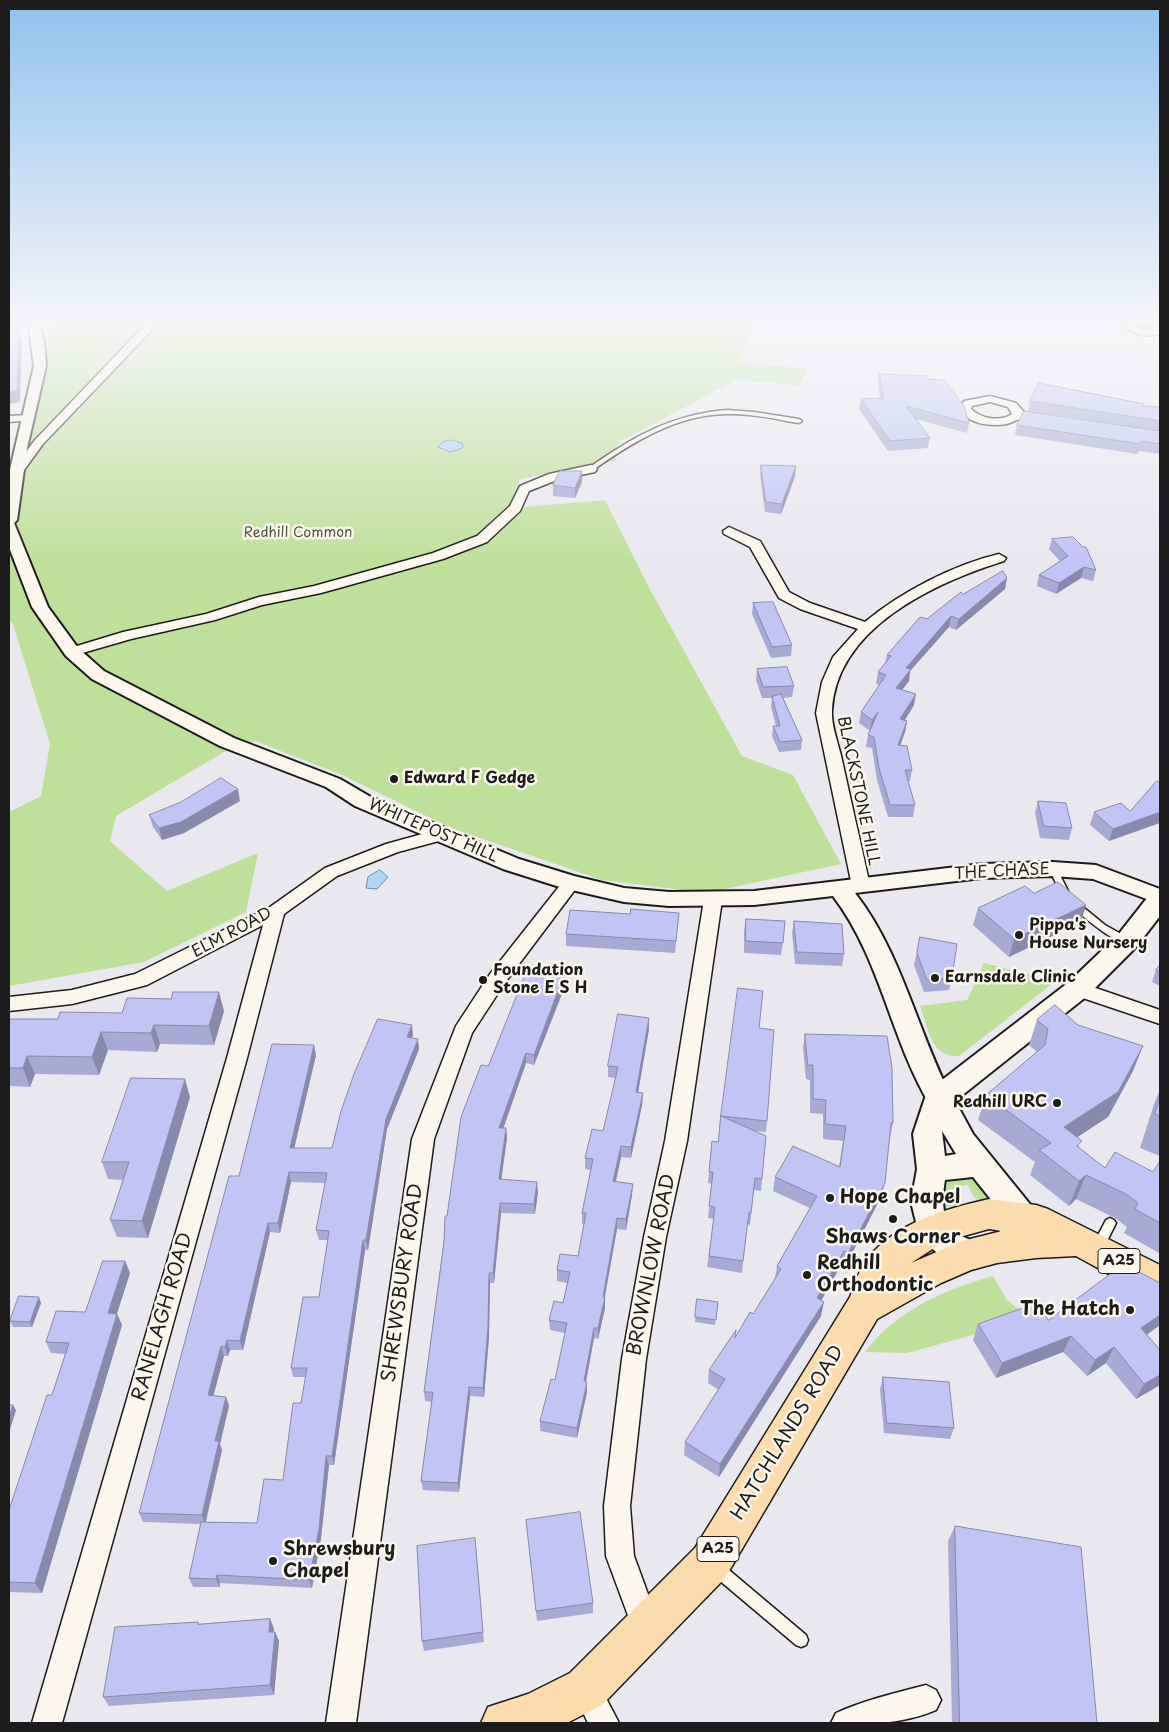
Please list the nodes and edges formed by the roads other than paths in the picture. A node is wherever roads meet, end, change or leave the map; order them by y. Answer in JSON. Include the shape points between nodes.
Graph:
{"nodes":[{"id":1,"x":31,"y":401,"type":"edge"},
{"id":2,"x":78,"y":401,"type":"edge"},
{"id":3,"x":1018,"y":415,"type":"dead end"},
{"id":4,"x":26,"y":418,"type":"junction"},
{"id":5,"x":9,"y":419,"type":"edge"},
{"id":6,"x":799,"y":422,"type":"dead end"},
{"id":7,"x":1061,"y":422,"type":"edge"},
{"id":8,"x":590,"y":469,"type":"joint"},
{"id":9,"x":15,"y":474,"type":"junction"},
{"id":10,"x":10,"y":531,"type":"edge"},
{"id":11,"x":729,"y":531,"type":"dead end"},
{"id":12,"x":999,"y":558,"type":"dead end"},
{"id":13,"x":867,"y":627,"type":"junction"},
{"id":14,"x":72,"y":652,"type":"junction"},
{"id":15,"x":444,"y":834,"type":"junction"},
{"id":16,"x":1053,"y":868,"type":"junction"},
{"id":17,"x":571,"y":883,"type":"junction"},
{"id":18,"x":850,"y":888,"type":"junction"},
{"id":19,"x":1160,"y":898,"type":"edge"},
{"id":20,"x":713,"y":900,"type":"junction"},
{"id":21,"x":276,"y":910,"type":"junction"},
{"id":22,"x":1127,"y":941,"type":"junction"},
{"id":23,"x":1078,"y":988,"type":"junction"},
{"id":24,"x":9,"y":1004,"type":"edge"},
{"id":25,"x":1160,"y":1017,"type":"edge"},
{"id":26,"x":939,"y":1098,"type":"junction"},
{"id":27,"x":981,"y":1164,"type":"junction"},
{"id":28,"x":932,"y":1169,"type":"junction"},
{"id":29,"x":1022,"y":1217,"type":"junction"},
{"id":30,"x":933,"y":1230,"type":"junction"},
{"id":31,"x":1094,"y":1238,"type":"junction"},
{"id":32,"x":983,"y":1251,"type":"junction"},
{"id":33,"x":1160,"y":1283,"type":"edge"},
{"id":34,"x":864,"y":1307,"type":"junction"},
{"id":35,"x":710,"y":1563,"type":"junction"},
{"id":36,"x":646,"y":1628,"type":"junction"},
{"id":37,"x":801,"y":1640,"type":"dead end"},
{"id":38,"x":926,"y":1700,"type":"dead end"},
{"id":39,"x":595,"y":1706,"type":"edge"},
{"id":40,"x":876,"y":1718,"type":"edge"},
{"id":41,"x":524,"y":1721,"type":"edge"},
{"id":42,"x":47,"y":1723,"type":"edge"},
{"id":43,"x":341,"y":1723,"type":"edge"},
{"id":44,"x":846,"y":1723,"type":"edge"}],
"edges":[{"from":1,"to":4,"type":"street"},
{"from":2,"to":9,"type":"street","via":[[38,442]]},
{"from":3,"to":7,"type":"street"},
{"from":4,"to":5,"type":"street"},
{"from":4,"to":9,"type":"street"},
{"from":6,"to":8,"type":"lane","via":[[727,412],[698,414],[664,425]]},
{"from":8,"to":14,"type":"street","via":[[553,477],[524,489],[516,508],[482,539],[438,556]]},
{"from":9,"to":10,"type":"street"},
{"from":10,"to":14,"type":"street","name":"WHITEPOST HILL","via":[[40,607]]},
{"from":11,"to":13,"type":"street","via":[[755,544],[784,595],[805,606]]},
{"from":12,"to":13,"type":"street","name":"BLACKSTONE HILL","via":[[931,585],[892,606]]},
{"from":13,"to":18,"type":"street","name":"BLACKSTONE HILL","via":[[840,657],[829,682],[824,714]]},
{"from":14,"to":15,"type":"street","name":"WHITEPOST HILL","via":[[98,675],[179,719],[227,742],[333,783],[362,801]]},
{"from":15,"to":17,"type":"street","name":"WHITEPOST HILL","via":[[510,864]]},
{"from":15,"to":21,"type":"street","name":"ELM ROAD","via":[[392,848],[331,872]]},
{"from":16,"to":18,"type":"street","name":"THE CHASE","via":[[982,871]]},
{"from":16,"to":19,"type":"street","name":"THE CHASE","via":[[1096,872]]},
{"from":16,"to":22,"type":"lane","via":[[1062,888],[1078,908]]},
{"from":17,"to":20,"type":"street","name":"WHITEPOST HILL","via":[[624,896]]},
{"from":17,"to":43,"type":"street","name":"SHREWSBURY ROAD","via":[[497,979],[463,1031],[423,1139]]},
{"from":18,"to":20,"type":"street","name":"WHITEPOST HILL"},
{"from":18,"to":26,"type":"street","via":[[855,908],[876,944],[899,1000],[926,1078]]},
{"from":19,"to":22,"type":"main road"},
{"from":20,"to":36,"type":"street","name":"BROWNLOW ROAD","via":[[676,1141],[634,1359],[617,1506],[620,1556]]},
{"from":21,"to":24,"type":"street","name":"ELM ROAD","via":[[140,980],[72,998]]},
{"from":21,"to":42,"type":"street","name":"RANELAGH ROAD"},
{"from":22,"to":23,"type":"main road"},
{"from":23,"to":25,"type":"street"},
{"from":23,"to":26,"type":"main road"},
{"from":26,"to":27,"type":"main road","via":[[963,1142]]},
{"from":26,"to":28,"type":"main road","via":[[927,1134]]},
{"from":27,"to":28,"type":"main road"},
{"from":27,"to":29,"type":"main road"},
{"from":28,"to":30,"type":"main road","via":[[926,1202]]},
{"from":29,"to":30,"type":"main road","name":"HATCHLANDS ROAD","number":"A25","via":[[989,1214]]},
{"from":29,"to":31,"type":"main road","name":"HATCHLANDS ROAD","number":"A25"},
{"from":29,"to":32,"type":"main road"},
{"from":30,"to":32,"type":"main road","via":[[948,1244]]},
{"from":30,"to":34,"type":"main road","name":"HATCHLANDS ROAD","number":"A25","via":[[901,1249],[879,1271]]},
{"from":31,"to":32,"type":"main road","number":"A25"},
{"from":31,"to":33,"type":"main road","name":"HATCHLANDS ROAD","number":"A25"},
{"from":32,"to":34,"type":"main road","number":"A25","via":[[931,1270]]},
{"from":34,"to":35,"type":"main road","name":"HATCHLANDS ROAD","number":"A25"},
{"from":35,"to":36,"type":"main road","name":"HATCHLANDS ROAD","number":"A25"},
{"from":35,"to":37,"type":"lane"},
{"from":36,"to":39,"type":"main road","name":"HATCHLANDS ROAD","number":"A25"},
{"from":38,"to":40,"type":"street"},
{"from":39,"to":41,"type":"main road","name":"HATCHLANDS ROAD","number":"A25"},
{"from":40,"to":44,"type":"street"}]}
